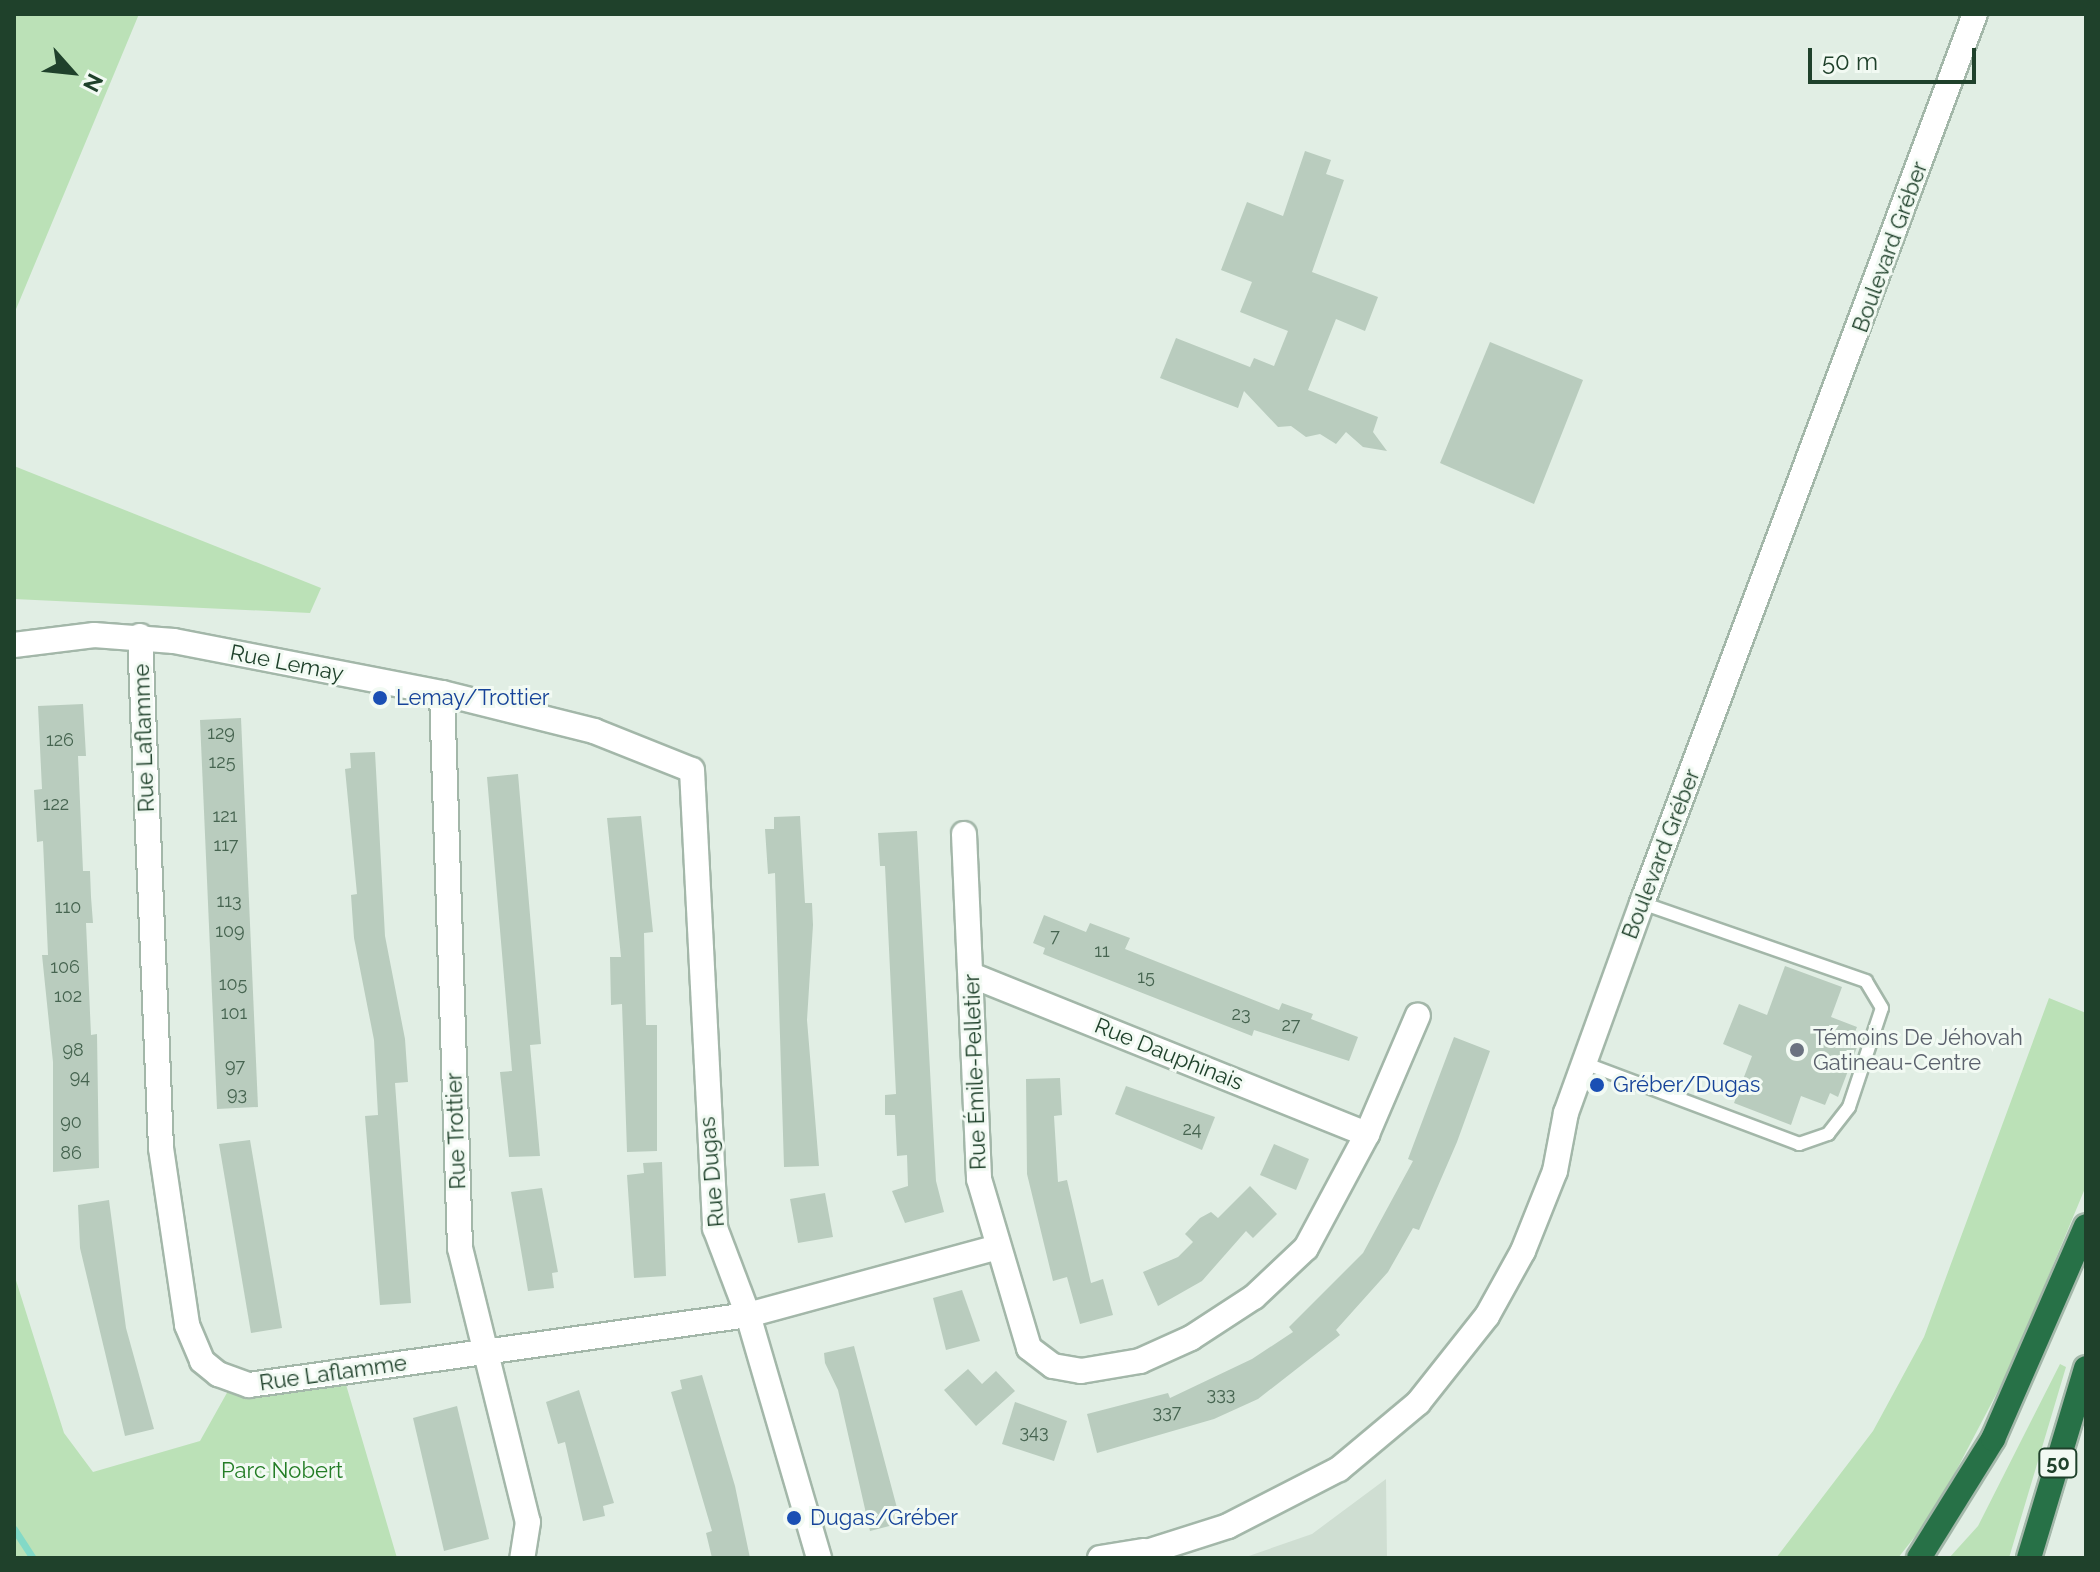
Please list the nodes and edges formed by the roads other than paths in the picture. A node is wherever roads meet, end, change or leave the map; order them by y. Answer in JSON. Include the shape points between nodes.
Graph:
{"nodes":[{"id":1,"x":1975,"y":14,"type":"edge"},
{"id":2,"x":140,"y":636,"type":"junction"},
{"id":3,"x":14,"y":645,"type":"edge"},
{"id":4,"x":442,"y":693,"type":"junction"},
{"id":5,"x":692,"y":770,"type":"joint"},
{"id":6,"x":964,"y":834,"type":"dead end"},
{"id":7,"x":1642,"y":903,"type":"junction"},
{"id":8,"x":971,"y":975,"type":"junction"},
{"id":9,"x":1418,"y":1015,"type":"dead end"},
{"id":10,"x":1584,"y":1063,"type":"junction"},
{"id":11,"x":1367,"y":1134,"type":"junction"},
{"id":12,"x":2086,"y":1226,"type":"edge"},
{"id":13,"x":998,"y":1247,"type":"junction"},
{"id":14,"x":748,"y":1315,"type":"junction"},
{"id":15,"x":485,"y":1352,"type":"junction"},
{"id":16,"x":2086,"y":1368,"type":"edge"},
{"id":17,"x":1170,"y":1546,"type":"junction"},
{"id":18,"x":522,"y":1558,"type":"edge"},
{"id":19,"x":819,"y":1558,"type":"edge"},
{"id":20,"x":1100,"y":1558,"type":"edge"},
{"id":21,"x":1128,"y":1558,"type":"edge"},
{"id":22,"x":1919,"y":1558,"type":"edge"},
{"id":23,"x":2029,"y":1558,"type":"edge"}],
"edges":[{"from":1,"to":7,"type":"street","name":"Boulevard Gréber"},
{"from":2,"to":3,"type":"street","name":"Rue Lemay"},
{"from":2,"to":4,"type":"street","name":"Rue Lemay"},
{"from":2,"to":15,"type":"street","name":"Rue Laflamme","via":[[161,1148],[192,1344],[218,1374],[249,1385]]},
{"from":4,"to":5,"type":"street","name":"Rue Lemay","via":[[615,737]]},
{"from":4,"to":15,"type":"street","name":"Rue Trottier","via":[[460,1248]]},
{"from":5,"to":14,"type":"street","name":"Rue Dugas","via":[[710,1196],[715,1228]]},
{"from":6,"to":8,"type":"street","name":"Rue Émile-Pelletier"},
{"from":7,"to":10,"type":"street","name":"Boulevard Gréber"},
{"from":7,"to":10,"type":"lane","via":[[1866,981],[1882,1008],[1849,1107],[1828,1134],[1799,1144]]},
{"from":8,"to":11,"type":"street","name":"Rue Dauphinais"},
{"from":8,"to":13,"type":"street","name":"Rue Émile-Pelletier","via":[[979,1179]]},
{"from":9,"to":11,"type":"street","name":"Rue Émile-Pelletier"},
{"from":10,"to":17,"type":"street","name":"Boulevard Gréber","via":[[1555,1171],[1523,1251],[1451,1367],[1339,1469],[1265,1510]]},
{"from":11,"to":13,"type":"street","name":"Rue Émile-Pelletier","via":[[1306,1248],[1254,1297],[1191,1338],[1140,1361],[1081,1371],[1053,1366],[1029,1348]]},
{"from":12,"to":22,"type":"highway","via":[[1993,1439]]},
{"from":13,"to":14,"type":"street","name":"Rue Laflamme"},
{"from":14,"to":15,"type":"street","name":"Rue Laflamme"},
{"from":14,"to":19,"type":"street","name":"Rue Dugas"},
{"from":15,"to":18,"type":"street","name":"Rue Trottier","via":[[528,1522]]},
{"from":16,"to":23,"type":"highway","number":"50"},
{"from":17,"to":20,"type":"street","name":"Boulevard Gréber"},
{"from":17,"to":21,"type":"street","name":"Boulevard Gréber"}]}
